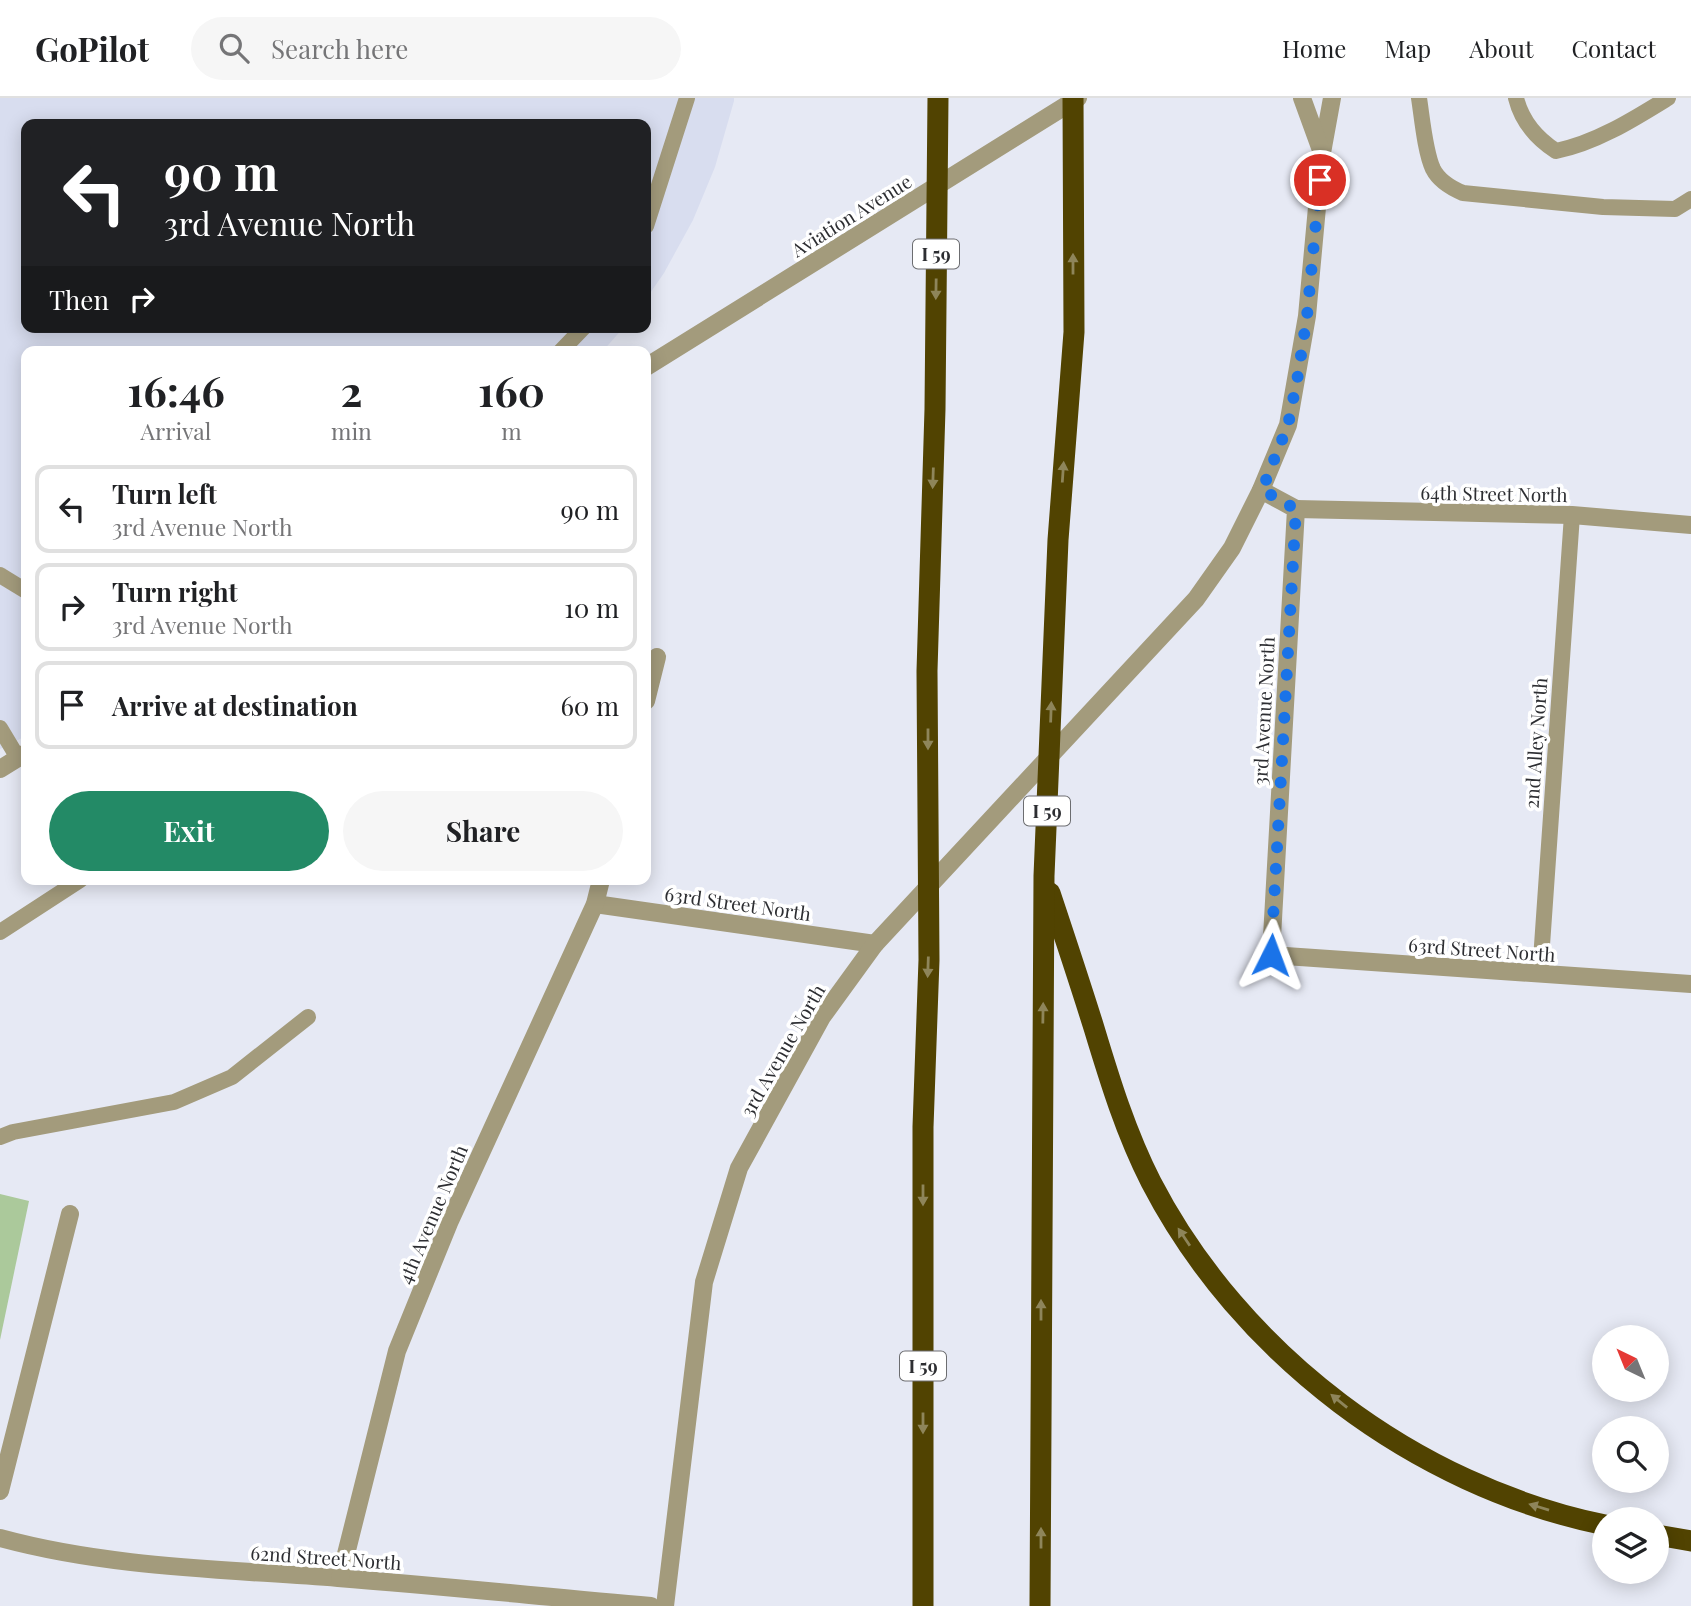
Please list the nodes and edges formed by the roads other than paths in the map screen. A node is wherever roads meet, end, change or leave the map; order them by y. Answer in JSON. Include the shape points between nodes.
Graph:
{"nodes":[{"id":1,"x":687,"y":98,"type":"edge"},
{"id":2,"x":937,"y":98,"type":"edge"},
{"id":3,"x":1075,"y":98,"type":"edge"},
{"id":4,"x":1302,"y":98,"type":"edge"},
{"id":5,"x":1332,"y":98,"type":"edge"},
{"id":6,"x":1419,"y":98,"type":"edge"},
{"id":7,"x":1516,"y":98,"type":"edge"},
{"id":8,"x":1668,"y":98,"type":"edge"},
{"id":9,"x":1322,"y":153,"type":"junction"},
{"id":10,"x":1691,"y":199,"type":"edge"},
{"id":11,"x":651,"y":210,"type":"edge"},
{"id":12,"x":578,"y":333,"type":"edge"},
{"id":13,"x":566,"y":346,"type":"edge"},
{"id":14,"x":651,"y":364,"type":"edge"},
{"id":15,"x":1262,"y":490,"type":"junction"},
{"id":16,"x":1296,"y":509,"type":"junction"},
{"id":17,"x":1572,"y":515,"type":"junction"},
{"id":18,"x":1691,"y":525,"type":"edge"},
{"id":19,"x":0,"y":575,"type":"edge"},
{"id":20,"x":21,"y":588,"type":"edge"},
{"id":21,"x":657,"y":657,"type":"dead end"},
{"id":22,"x":651,"y":681,"type":"edge"},
{"id":23,"x":0,"y":728,"type":"edge"},
{"id":24,"x":21,"y":754,"type":"edge"},
{"id":25,"x":21,"y":756,"type":"edge"},
{"id":26,"x":0,"y":769,"type":"edge"},
{"id":27,"x":1044,"y":876,"type":"junction"},
{"id":28,"x":72,"y":885,"type":"edge"},
{"id":29,"x":600,"y":885,"type":"edge"},
{"id":30,"x":595,"y":904,"type":"junction"},
{"id":31,"x":0,"y":932,"type":"edge"},
{"id":32,"x":874,"y":944,"type":"junction"},
{"id":33,"x":1271,"y":955,"type":"joint"},
{"id":34,"x":1540,"y":974,"type":"junction"},
{"id":35,"x":1691,"y":984,"type":"edge"},
{"id":36,"x":308,"y":1017,"type":"dead end"},
{"id":37,"x":0,"y":1137,"type":"edge"},
{"id":38,"x":70,"y":1214,"type":"dead end"},
{"id":39,"x":0,"y":1491,"type":"edge"},
{"id":40,"x":1592,"y":1521,"type":"edge"},
{"id":41,"x":0,"y":1538,"type":"edge"},
{"id":42,"x":340,"y":1578,"type":"junction"},
{"id":43,"x":651,"y":1606,"type":"edge"},
{"id":44,"x":665,"y":1606,"type":"edge"},
{"id":45,"x":923,"y":1606,"type":"edge"},
{"id":46,"x":1040,"y":1606,"type":"edge"}],
"edges":[{"from":1,"to":11,"type":"lane"},
{"from":2,"to":45,"type":"highway","number":"I 59","one_way":true,"via":[[927,671]]},
{"from":3,"to":14,"type":"street","name":"Aviation Avenue"},
{"from":27,"to":3,"type":"highway","number":"I 59","one_way":true,"via":[[1058,540],[1073,332]]},
{"from":4,"to":9,"type":"street","name":"3rd Avenue North"},
{"from":5,"to":9,"type":"street","name":"3rd Avenue North"},
{"from":6,"to":10,"type":"lane","via":[[1433,169],[1448,186],[1463,193],[1675,209]]},
{"from":7,"to":8,"type":"lane","via":[[1521,117],[1556,151],[1575,147]]},
{"from":9,"to":15,"type":"street","name":"3rd Avenue North","via":[[1298,375],[1288,425]]},
{"from":12,"to":13,"type":"lane"},
{"from":15,"to":16,"type":"street"},
{"from":15,"to":32,"type":"street","name":"3rd Avenue North","via":[[1232,548],[1196,599]]},
{"from":16,"to":17,"type":"street","name":"64th Street North"},
{"from":16,"to":33,"type":"street","name":"3rd Avenue North"},
{"from":17,"to":18,"type":"street","name":"64th Street North"},
{"from":17,"to":34,"type":"lane","name":"2nd Alley North"},
{"from":19,"to":20,"type":"lane"},
{"from":21,"to":22,"type":"street"},
{"from":23,"to":24,"type":"lane"},
{"from":25,"to":26,"type":"street"},
{"from":40,"to":27,"type":"highway","one_way":true,"via":[[1519,1501],[1417,1455],[1347,1408],[1244,1315],[1171,1218],[1134,1144]]},
{"from":46,"to":27,"type":"highway","number":"I 59","one_way":true},
{"from":28,"to":31,"type":"lane"},
{"from":29,"to":30,"type":"street","name":"4th Avenue North"},
{"from":30,"to":32,"type":"street","name":"63rd Street North"},
{"from":30,"to":42,"type":"street","name":"4th Avenue North","via":[[455,1210],[397,1351]]},
{"from":32,"to":44,"type":"street","name":"3rd Avenue North","via":[[822,1017],[739,1168],[704,1282]]},
{"from":33,"to":34,"type":"street","name":"63rd Street North"},
{"from":34,"to":35,"type":"street","name":"63rd Street North"},
{"from":36,"to":37,"type":"lane","via":[[232,1077],[174,1102]]},
{"from":38,"to":39,"type":"street"},
{"from":41,"to":42,"type":"street","name":"62nd Street North","via":[[133,1564]]},
{"from":42,"to":43,"type":"street","name":"62nd Street North"}]}
